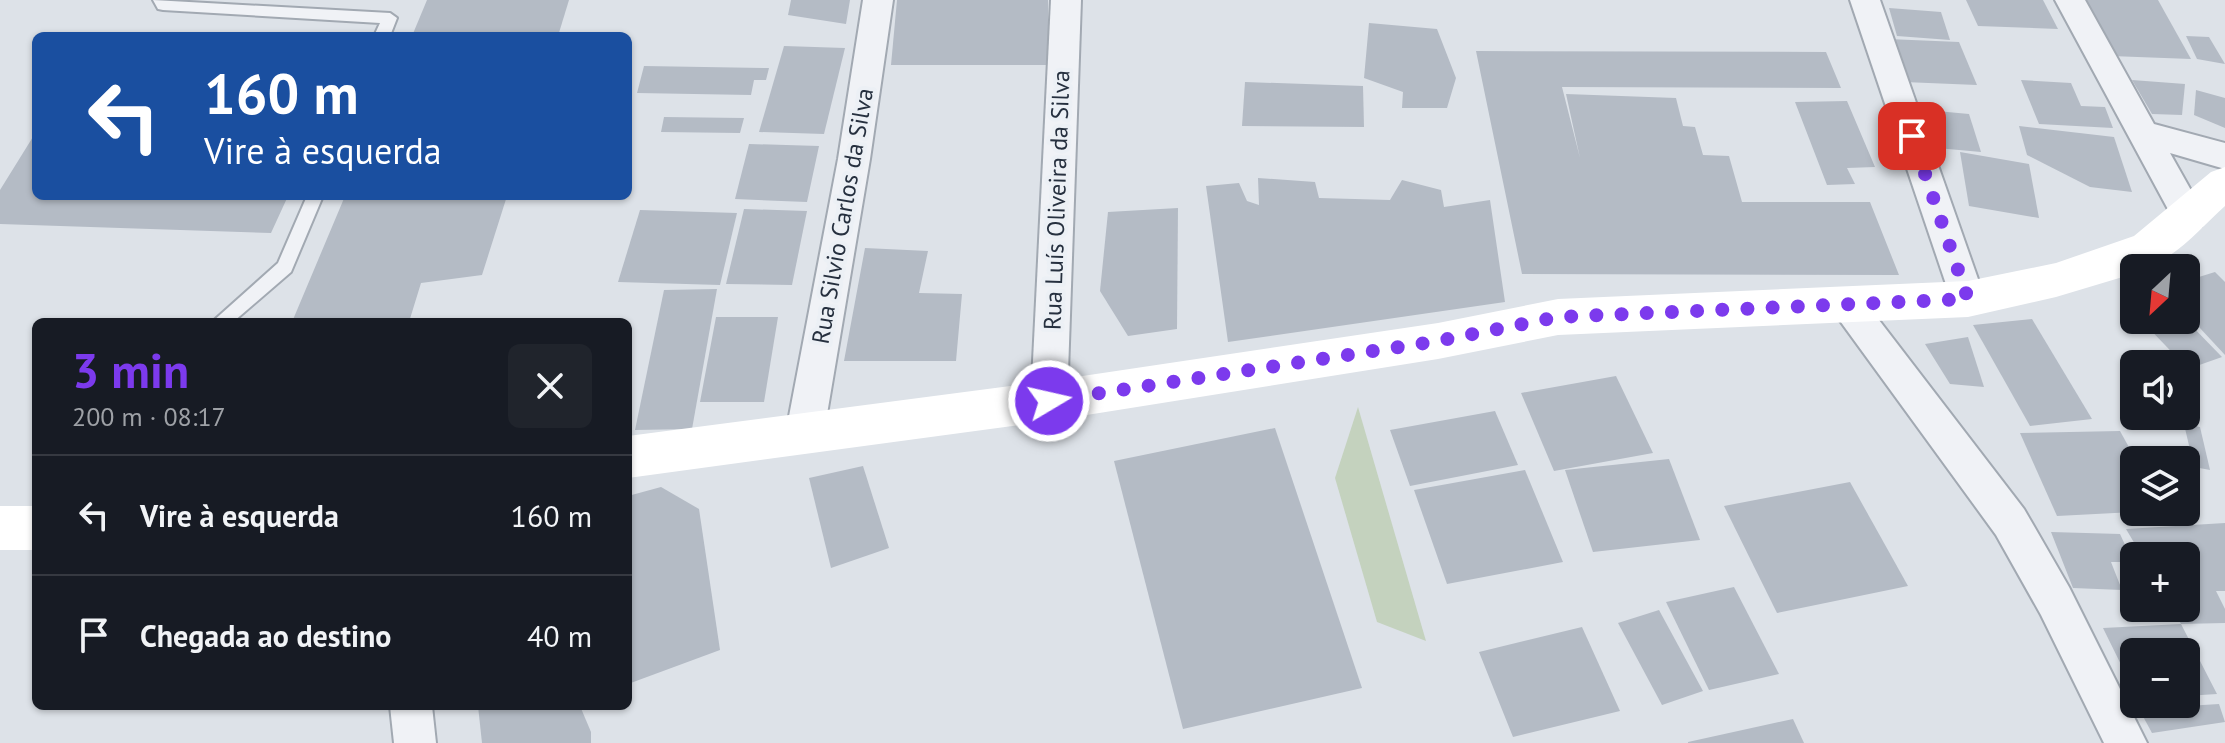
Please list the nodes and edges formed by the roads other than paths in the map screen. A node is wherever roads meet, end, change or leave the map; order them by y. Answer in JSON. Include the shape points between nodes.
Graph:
{"nodes":[{"id":1,"x":160,"y":0,"type":"edge"},
{"id":2,"x":878,"y":0,"type":"edge"},
{"id":3,"x":1066,"y":0,"type":"edge"},
{"id":4,"x":1865,"y":0,"type":"edge"},
{"id":5,"x":2070,"y":0,"type":"edge"},
{"id":6,"x":384,"y":32,"type":"edge"},
{"id":7,"x":2142,"y":133,"type":"junction"},
{"id":8,"x":2225,"y":156,"type":"edge"},
{"id":9,"x":2225,"y":183,"type":"edge"},
{"id":10,"x":313,"y":200,"type":"edge"},
{"id":11,"x":2189,"y":217,"type":"junction"},
{"id":12,"x":1968,"y":299,"type":"junction"},
{"id":13,"x":1847,"y":304,"type":"junction"},
{"id":14,"x":226,"y":318,"type":"edge"},
{"id":15,"x":1049,"y":401,"type":"junction"},
{"id":16,"x":805,"y":432,"type":"junction"},
{"id":17,"x":632,"y":456,"type":"edge"},
{"id":18,"x":0,"y":528,"type":"edge"},
{"id":19,"x":32,"y":528,"type":"edge"},
{"id":20,"x":411,"y":710,"type":"edge"},
{"id":21,"x":415,"y":743,"type":"edge"},
{"id":22,"x":2126,"y":743,"type":"edge"}],
"edges":[{"from":1,"to":6,"type":"lane","via":[[163,5],[390,18]]},
{"from":2,"to":16,"type":"street","name":"Rua Silvio Carlos da Silva"},
{"from":3,"to":15,"type":"street","name":"Rua Luís Oliveira da Silva"},
{"from":4,"to":12,"type":"street"},
{"from":5,"to":7,"type":"street"},
{"from":7,"to":8,"type":"street"},
{"from":7,"to":11,"type":"street"},
{"from":9,"to":11,"type":"main road"},
{"from":10,"to":14,"type":"lane","via":[[285,267]]},
{"from":11,"to":12,"type":"main road","via":[[2149,248],[2111,264]]},
{"from":12,"to":13,"type":"main road"},
{"from":13,"to":15,"type":"main road","via":[[1558,317],[1438,341]]},
{"from":13,"to":22,"type":"street","via":[[2010,522]]},
{"from":15,"to":16,"type":"main road"},
{"from":16,"to":17,"type":"main road"},
{"from":18,"to":19,"type":"main road"},
{"from":20,"to":21,"type":"street"}]}
